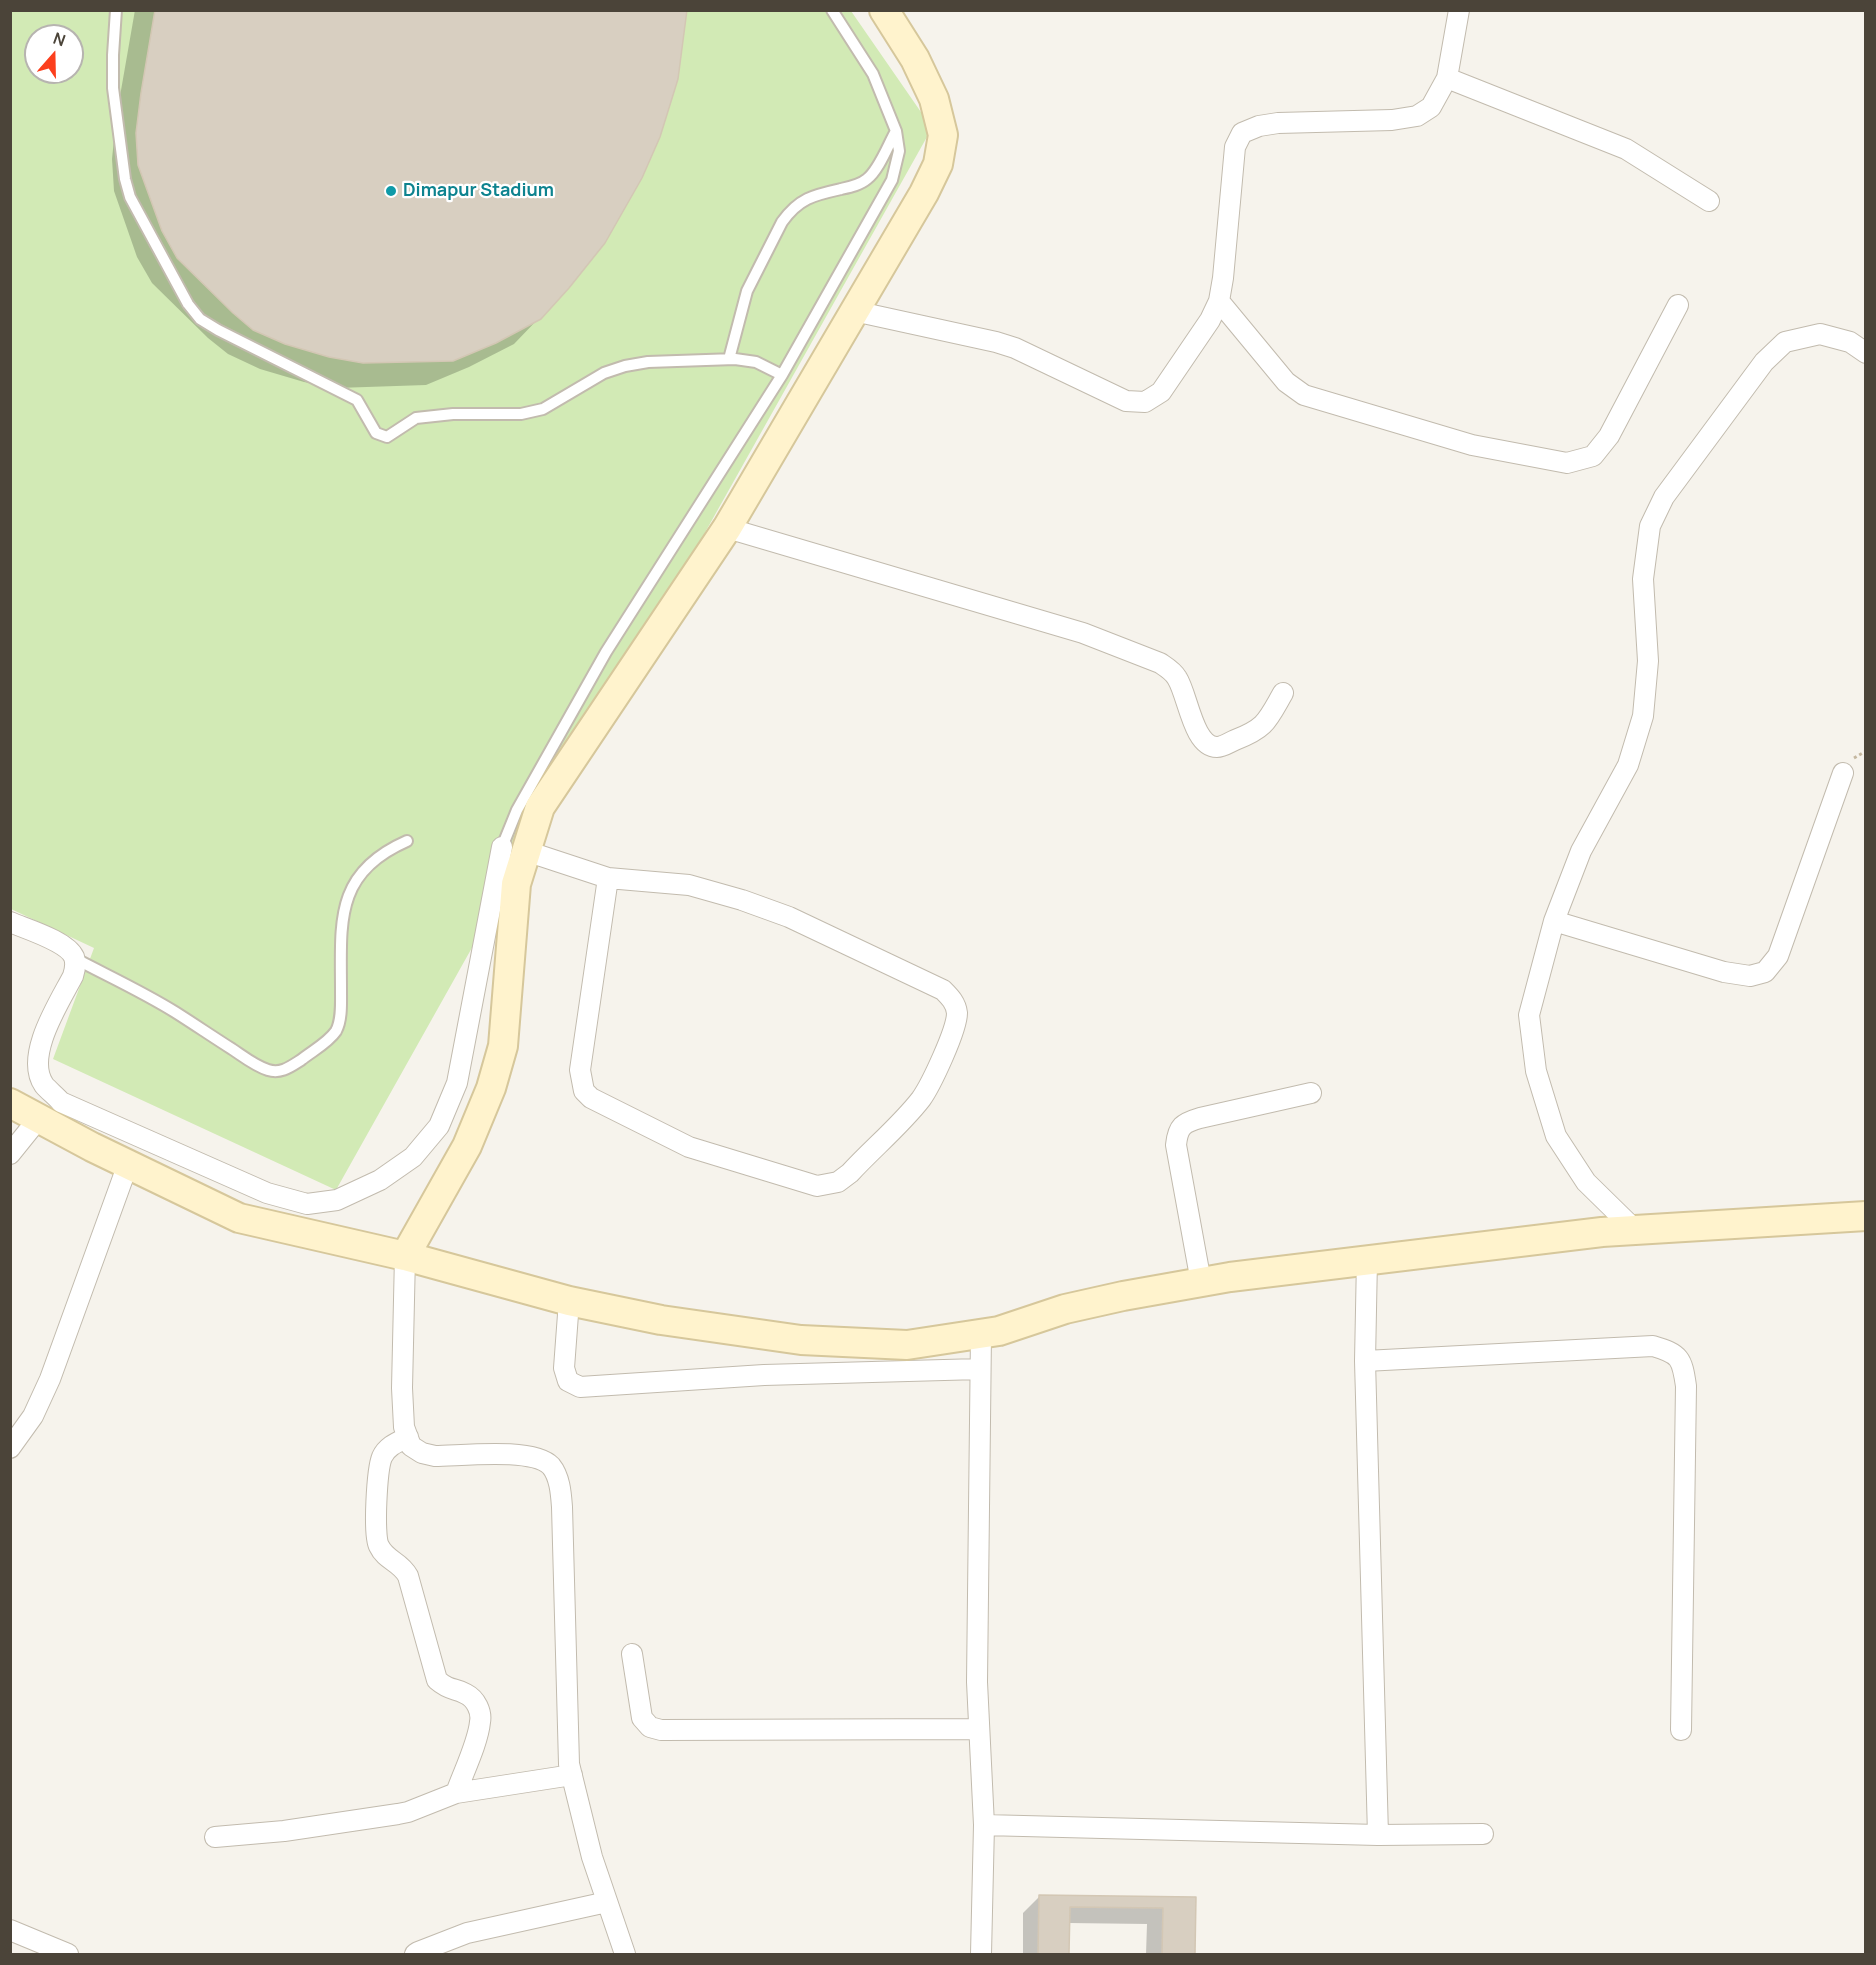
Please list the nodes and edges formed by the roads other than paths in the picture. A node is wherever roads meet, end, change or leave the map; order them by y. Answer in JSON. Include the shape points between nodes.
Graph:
{"nodes":[{"id":1,"x":116,"y":10,"type":"edge"},
{"id":2,"x":832,"y":10,"type":"edge"},
{"id":3,"x":884,"y":10,"type":"edge"},
{"id":4,"x":1459,"y":10,"type":"edge"},
{"id":5,"x":1447,"y":78,"type":"junction"},
{"id":6,"x":896,"y":131,"type":"junction"},
{"id":7,"x":1708,"y":201,"type":"dead end"},
{"id":8,"x":1219,"y":301,"type":"junction"},
{"id":9,"x":1678,"y":305,"type":"dead end"},
{"id":10,"x":854,"y":311,"type":"junction"},
{"id":11,"x":1866,"y":354,"type":"edge"},
{"id":12,"x":729,"y":359,"type":"junction"},
{"id":13,"x":782,"y":375,"type":"junction"},
{"id":14,"x":726,"y":528,"type":"junction"},
{"id":15,"x":1283,"y":693,"type":"dead end"},
{"id":16,"x":1843,"y":773,"type":"dead end"},
{"id":17,"x":407,"y":841,"type":"dead end"},
{"id":18,"x":514,"y":849,"type":"junction"},
{"id":19,"x":608,"y":878,"type":"junction"},
{"id":20,"x":10,"y":921,"type":"edge"},
{"id":21,"x":1554,"y":921,"type":"junction"},
{"id":22,"x":74,"y":958,"type":"junction"},
{"id":23,"x":1311,"y":1093,"type":"dead end"},
{"id":24,"x":10,"y":1103,"type":"edge"},
{"id":25,"x":39,"y":1118,"type":"junction"},
{"id":26,"x":10,"y":1154,"type":"edge"},
{"id":27,"x":128,"y":1164,"type":"junction"},
{"id":28,"x":1866,"y":1216,"type":"edge"},
{"id":29,"x":1635,"y":1230,"type":"junction"},
{"id":30,"x":405,"y":1256,"type":"junction"},
{"id":31,"x":1367,"y":1260,"type":"junction"},
{"id":32,"x":1201,"y":1282,"type":"junction"},
{"id":33,"x":569,"y":1301,"type":"junction"},
{"id":34,"x":981,"y":1334,"type":"junction"},
{"id":35,"x":1365,"y":1360,"type":"junction"},
{"id":36,"x":980,"y":1369,"type":"junction"},
{"id":37,"x":408,"y":1437,"type":"junction"},
{"id":38,"x":10,"y":1448,"type":"edge"},
{"id":39,"x":632,"y":1654,"type":"dead end"},
{"id":40,"x":979,"y":1729,"type":"junction"},
{"id":41,"x":1682,"y":1730,"type":"dead end"},
{"id":42,"x":572,"y":1775,"type":"junction"},
{"id":43,"x":456,"y":1793,"type":"junction"},
{"id":44,"x":984,"y":1825,"type":"junction"},
{"id":45,"x":1483,"y":1834,"type":"dead end"},
{"id":46,"x":1378,"y":1835,"type":"junction"},
{"id":47,"x":215,"y":1837,"type":"dead end"},
{"id":48,"x":606,"y":1902,"type":"junction"},
{"id":49,"x":10,"y":1929,"type":"edge"},
{"id":50,"x":68,"y":1954,"type":"edge"},
{"id":51,"x":415,"y":1954,"type":"edge"},
{"id":52,"x":625,"y":1954,"type":"edge"},
{"id":53,"x":981,"y":1954,"type":"edge"}],
"edges":[{"from":1,"to":12,"type":"lane","via":[[113,88],[125,179],[130,198],[188,304],[218,330],[357,400],[376,433],[390,436],[416,418],[521,414],[543,409],[604,373],[625,366]]},
{"from":2,"to":6,"type":"lane","via":[[873,74]]},
{"from":3,"to":10,"type":"street","via":[[915,59],[934,99],[943,135],[938,164],[924,193]]},
{"from":4,"to":5,"type":"street"},
{"from":5,"to":7,"type":"street","via":[[1626,149]]},
{"from":5,"to":8,"type":"street","via":[[1431,107],[1417,116],[1278,123],[1250,128],[1242,134],[1235,147]]},
{"from":6,"to":12,"type":"lane","via":[[865,181],[813,195],[789,212],[747,291]]},
{"from":6,"to":13,"type":"lane","via":[[899,151],[892,180]]},
{"from":8,"to":9,"type":"street","via":[[1286,382],[1304,395],[1472,445],[1568,463],[1593,456],[1609,436]]},
{"from":8,"to":10,"type":"street","via":[[1161,392],[1144,402],[1126,400],[996,342]]},
{"from":10,"to":14,"type":"street"},
{"from":11,"to":21,"type":"street","via":[[1850,342],[1820,334],[1785,342],[1764,362],[1664,497],[1650,526],[1643,579],[1648,661],[1638,739],[1581,851]]},
{"from":12,"to":13,"type":"lane","via":[[756,362]]},
{"from":13,"to":18,"type":"lane","via":[[606,652],[517,810]]},
{"from":14,"to":15,"type":"street","via":[[1083,633],[1160,663],[1178,679],[1200,738],[1209,745],[1218,747],[1262,728]]},
{"from":14,"to":18,"type":"street"},
{"from":16,"to":21,"type":"street","via":[[1778,956],[1765,972],[1750,976],[1724,972]]},
{"from":17,"to":22,"type":"lane","via":[[388,850],[363,871],[345,905],[336,1031],[281,1072],[253,1063],[174,1011]]},
{"from":18,"to":19,"type":"street"},
{"from":18,"to":22,"type":"street","via":[[457,1083],[439,1126],[413,1157],[380,1180],[337,1200],[308,1204],[267,1193],[61,1102],[43,1084],[38,1062],[42,1038],[73,976]]},
{"from":18,"to":30,"type":"street","via":[[516,884],[503,1046],[467,1146]]},
{"from":19,"to":19,"type":"street","via":[[580,1070],[584,1091],[591,1098],[689,1147],[818,1186],[838,1182],[850,1173],[921,1099],[955,1024],[953,1000],[943,990],[789,917],[742,900],[689,885]]},
{"from":20,"to":22,"type":"street","via":[[59,943]]},
{"from":21,"to":29,"type":"street","via":[[1529,1015],[1536,1071],[1556,1136],[1586,1182]]},
{"from":23,"to":32,"type":"street","via":[[1200,1118],[1186,1123],[1177,1132]]},
{"from":24,"to":25,"type":"street"},
{"from":25,"to":26,"type":"street"},
{"from":25,"to":27,"type":"street"},
{"from":27,"to":30,"type":"street","via":[[239,1218]]},
{"from":27,"to":38,"type":"street","via":[[50,1378],[33,1416]]},
{"from":28,"to":29,"type":"street"},
{"from":29,"to":31,"type":"street"},
{"from":30,"to":33,"type":"street"},
{"from":30,"to":37,"type":"street","via":[[402,1388]]},
{"from":31,"to":32,"type":"street"},
{"from":31,"to":35,"type":"street"},
{"from":32,"to":34,"type":"street","via":[[1065,1309],[999,1332]]},
{"from":33,"to":34,"type":"street","via":[[661,1320],[801,1340],[907,1345]]},
{"from":33,"to":36,"type":"street","via":[[564,1368],[568,1381],[580,1387],[764,1375]]},
{"from":34,"to":36,"type":"street"},
{"from":35,"to":41,"type":"street","via":[[1653,1346],[1672,1352],[1683,1367],[1686,1386]]},
{"from":35,"to":46,"type":"street"},
{"from":36,"to":40,"type":"street"},
{"from":37,"to":42,"type":"street","via":[[411,1446],[435,1456],[534,1457],[550,1466],[560,1485]]},
{"from":37,"to":43,"type":"street","via":[[391,1445],[383,1456],[376,1532],[378,1545],[387,1557],[403,1566],[408,1576],[437,1680],[446,1689],[467,1694],[477,1704],[481,1719],[478,1734]]},
{"from":39,"to":40,"type":"street","via":[[642,1718],[661,1730]]},
{"from":40,"to":44,"type":"street"},
{"from":42,"to":43,"type":"street"},
{"from":42,"to":48,"type":"street"},
{"from":43,"to":47,"type":"street","via":[[398,1814]]},
{"from":44,"to":46,"type":"street"},
{"from":44,"to":53,"type":"street"},
{"from":45,"to":46,"type":"street"},
{"from":48,"to":51,"type":"street","via":[[467,1933]]},
{"from":48,"to":52,"type":"street"},
{"from":49,"to":50,"type":"street"}]}
